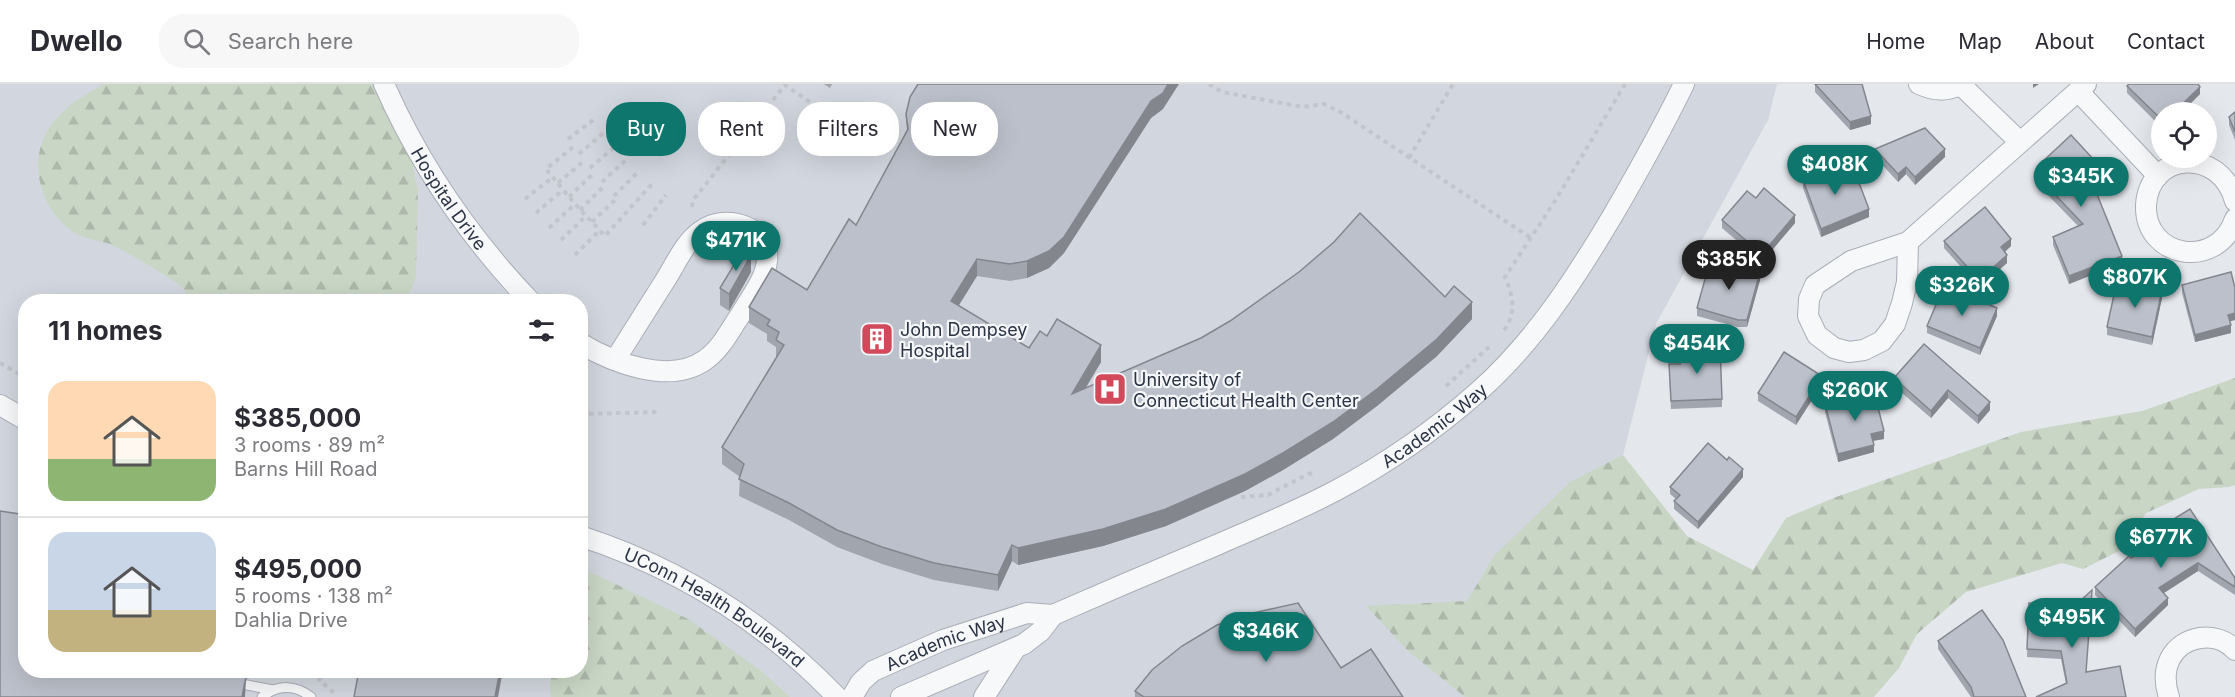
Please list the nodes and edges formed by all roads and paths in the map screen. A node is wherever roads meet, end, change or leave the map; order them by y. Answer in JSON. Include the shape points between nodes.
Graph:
{"nodes":[{"id":1,"x":384,"y":84,"type":"edge"},
{"id":2,"x":1209,"y":84,"type":"edge"},
{"id":3,"x":1453,"y":84,"type":"edge"},
{"id":4,"x":1625,"y":84,"type":"edge"},
{"id":5,"x":1684,"y":84,"type":"edge"},
{"id":6,"x":1919,"y":84,"type":"edge"},
{"id":7,"x":1962,"y":84,"type":"edge"},
{"id":8,"x":2082,"y":88,"type":"edge"},
{"id":9,"x":810,"y":102,"type":"edge"},
{"id":10,"x":596,"y":118,"type":"dead end"},
{"id":11,"x":606,"y":131,"type":"dead end"},
{"id":12,"x":568,"y":139,"type":"dead end"},
{"id":13,"x":2020,"y":142,"type":"junction"},
{"id":14,"x":573,"y":147,"type":"dead end"},
{"id":15,"x":579,"y":154,"type":"dead end"},
{"id":16,"x":606,"y":154,"type":"edge"},
{"id":17,"x":628,"y":158,"type":"dead end"},
{"id":18,"x":1409,"y":158,"type":"junction"},
{"id":19,"x":584,"y":161,"type":"dead end"},
{"id":20,"x":590,"y":168,"type":"dead end"},
{"id":21,"x":639,"y":171,"type":"dead end"},
{"id":22,"x":594,"y":173,"type":"dead end"},
{"id":23,"x":2158,"y":176,"type":"junction"},
{"id":24,"x":553,"y":177,"type":"junction"},
{"id":25,"x":558,"y":183,"type":"junction"},
{"id":26,"x":653,"y":183,"type":"dead end"},
{"id":27,"x":563,"y":189,"type":"junction"},
{"id":28,"x":666,"y":195,"type":"dead end"},
{"id":29,"x":569,"y":197,"type":"junction"},
{"id":30,"x":525,"y":199,"type":"dead end"},
{"id":31,"x":2235,"y":201,"type":"edge"},
{"id":32,"x":575,"y":204,"type":"junction"},
{"id":33,"x":692,"y":207,"type":"dead end"},
{"id":34,"x":580,"y":210,"type":"junction"},
{"id":35,"x":536,"y":213,"type":"dead end"},
{"id":36,"x":586,"y":216,"type":"junction"},
{"id":37,"x":2235,"y":219,"type":"edge"},
{"id":38,"x":592,"y":222,"type":"junction"},
{"id":39,"x":643,"y":225,"type":"dead end"},
{"id":40,"x":549,"y":228,"type":"dead end"},
{"id":41,"x":600,"y":230,"type":"junction"},
{"id":42,"x":1531,"y":238,"type":"junction"},
{"id":43,"x":561,"y":240,"type":"dead end"},
{"id":44,"x":1908,"y":242,"type":"junction"},
{"id":45,"x":575,"y":255,"type":"dead end"},
{"id":46,"x":524,"y":294,"type":"edge"},
{"id":47,"x":1499,"y":337,"type":"dead end"},
{"id":48,"x":1493,"y":342,"type":"dead end"},
{"id":49,"x":588,"y":347,"type":"edge"},
{"id":50,"x":615,"y":360,"type":"junction"},
{"id":51,"x":0,"y":363,"type":"edge"},
{"id":52,"x":18,"y":373,"type":"edge"},
{"id":53,"x":1442,"y":391,"type":"dead end"},
{"id":54,"x":0,"y":405,"type":"edge"},
{"id":55,"x":661,"y":412,"type":"dead end"},
{"id":56,"x":588,"y":414,"type":"edge"},
{"id":57,"x":18,"y":415,"type":"edge"},
{"id":58,"x":1323,"y":469,"type":"dead end"},
{"id":59,"x":1241,"y":497,"type":"edge"},
{"id":60,"x":588,"y":539,"type":"edge"},
{"id":61,"x":1053,"y":615,"type":"junction"},
{"id":62,"x":1015,"y":648,"type":"junction"},
{"id":63,"x":2235,"y":650,"type":"edge"},
{"id":64,"x":320,"y":678,"type":"edge"},
{"id":65,"x":247,"y":685,"type":"edge"},
{"id":66,"x":273,"y":690,"type":"junction"},
{"id":67,"x":262,"y":697,"type":"edge"},
{"id":68,"x":311,"y":697,"type":"edge"},
{"id":69,"x":334,"y":697,"type":"edge"},
{"id":70,"x":837,"y":697,"type":"edge"},
{"id":71,"x":852,"y":697,"type":"edge"},
{"id":72,"x":901,"y":697,"type":"edge"},
{"id":73,"x":984,"y":697,"type":"edge"},
{"id":74,"x":2169,"y":697,"type":"edge"}],
"edges":[{"from":1,"to":46,"type":"street","name":"Hospital Drive","via":[[415,148],[453,208]]},
{"from":2,"to":18,"type":"path","via":[[1222,92],[1304,107],[1324,104]]},
{"from":3,"to":18,"type":"path"},
{"from":4,"to":42,"type":"path"},
{"from":5,"to":61,"type":"street","name":"Academic Way","via":[[1633,180],[1563,295],[1536,332],[1472,396],[1410,444],[1335,491]]},
{"from":6,"to":7,"type":"street","via":[[1945,91]]},
{"from":7,"to":13,"type":"street"},
{"from":8,"to":13,"type":"street"},
{"from":8,"to":23,"type":"street"},
{"from":9,"to":33,"type":"path","via":[[785,85],[693,200]]},
{"from":10,"to":12,"type":"path"},
{"from":11,"to":15,"type":"path"},
{"from":13,"to":44,"type":"street"},
{"from":14,"to":24,"type":"path","via":[[546,169]]},
{"from":16,"to":20,"type":"path"},
{"from":17,"to":34,"type":"path"},
{"from":18,"to":42,"type":"path"},
{"from":19,"to":25,"type":"path"},
{"from":21,"to":38,"type":"path"},
{"from":22,"to":29,"type":"path"},
{"from":23,"to":31,"type":"street","via":[[2173,165],[2192,162],[2213,168],[2231,186]]},
{"from":23,"to":37,"type":"street","via":[[2146,203],[2146,214],[2151,229],[2164,244],[2190,253],[2211,249],[2224,239]]},
{"from":24,"to":25,"type":"path"},
{"from":24,"to":30,"type":"path"},
{"from":25,"to":27,"type":"path"},
{"from":26,"to":41,"type":"path","via":[[605,236]]},
{"from":27,"to":29,"type":"path"},
{"from":27,"to":35,"type":"path"},
{"from":28,"to":39,"type":"path"},
{"from":29,"to":32,"type":"path"},
{"from":32,"to":34,"type":"path"},
{"from":32,"to":40,"type":"path"},
{"from":34,"to":36,"type":"path"},
{"from":36,"to":38,"type":"path"},
{"from":36,"to":43,"type":"path"},
{"from":38,"to":41,"type":"path"},
{"from":41,"to":45,"type":"path"},
{"from":42,"to":47,"type":"path","via":[[1504,277],[1513,312]]},
{"from":44,"to":44,"type":"street","via":[[1851,261],[1815,285],[1808,316],[1817,335],[1834,348],[1849,352],[1882,341],[1895,324],[1902,303]]},
{"from":48,"to":53,"type":"path"},
{"from":49,"to":50,"type":"street"},
{"from":50,"to":50,"type":"street","via":[[669,371],[691,368],[705,360],[725,338],[760,283],[768,260],[762,242],[735,222],[702,230],[686,247]]},
{"from":51,"to":52,"type":"path"},
{"from":54,"to":57,"type":"street"},
{"from":55,"to":56,"type":"path"},
{"from":58,"to":59,"type":"path","via":[[1268,495]]},
{"from":60,"to":70,"type":"street","name":"UConn Health Boulevard","via":[[658,567],[728,605],[770,635]]},
{"from":61,"to":62,"type":"street","name":"Academic Way","via":[[1041,632]]},
{"from":61,"to":71,"type":"street","name":"Academic Way","via":[[1027,613],[943,640],[873,671]]},
{"from":62,"to":72,"type":"street","name":"Academic Way"},
{"from":62,"to":73,"type":"street","name":"Academic Way"},
{"from":63,"to":74,"type":"street","via":[[2217,638],[2202,636],[2178,647],[2166,674]]},
{"from":64,"to":69,"type":"path"},
{"from":65,"to":66,"type":"lane"},
{"from":66,"to":67,"type":"lane"},
{"from":66,"to":68,"type":"lane","via":[[291,687]]}]}
